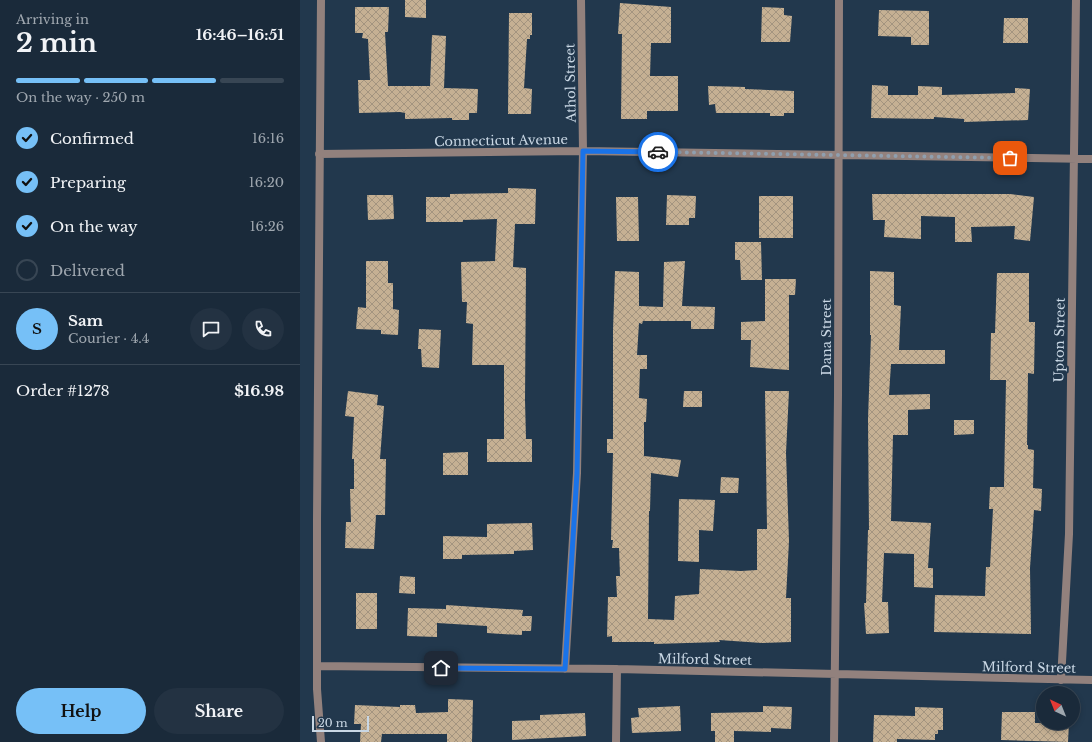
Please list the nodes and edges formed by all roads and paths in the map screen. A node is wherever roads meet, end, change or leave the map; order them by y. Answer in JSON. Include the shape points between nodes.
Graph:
{"nodes":[{"id":1,"x":321,"y":0,"type":"edge"},
{"id":2,"x":581,"y":0,"type":"edge"},
{"id":3,"x":839,"y":0,"type":"edge"},
{"id":4,"x":1076,"y":0,"type":"edge"},
{"id":5,"x":583,"y":151,"type":"junction"},
{"id":6,"x":319,"y":154,"type":"junction"},
{"id":7,"x":840,"y":156,"type":"junction"},
{"id":8,"x":1073,"y":158,"type":"junction"},
{"id":9,"x":1092,"y":159,"type":"edge"},
{"id":10,"x":317,"y":666,"type":"junction"},
{"id":11,"x":565,"y":669,"type":"junction"},
{"id":12,"x":617,"y":669,"type":"junction"},
{"id":13,"x":834,"y":674,"type":"junction"},
{"id":14,"x":1061,"y":680,"type":"junction"},
{"id":15,"x":1092,"y":680,"type":"edge"},
{"id":16,"x":321,"y":742,"type":"edge"},
{"id":17,"x":616,"y":742,"type":"edge"},
{"id":18,"x":834,"y":742,"type":"edge"}],
"edges":[{"from":1,"to":6,"type":"street"},
{"from":2,"to":5,"type":"street","name":"Athol Street"},
{"from":3,"to":7,"type":"street","name":"Dana Street"},
{"from":4,"to":8,"type":"street","name":"Upton Street"},
{"from":5,"to":6,"type":"street","name":"Connecticut Avenue"},
{"from":5,"to":7,"type":"street","name":"Connecticut Avenue"},
{"from":5,"to":11,"type":"street","name":"Athol Street","via":[[577,473]]},
{"from":6,"to":10,"type":"street"},
{"from":7,"to":8,"type":"street","name":"Connecticut Avenue"},
{"from":7,"to":13,"type":"street","name":"Dana Street"},
{"from":8,"to":9,"type":"street","name":"Connecticut Avenue"},
{"from":8,"to":14,"type":"street","name":"Upton Street","via":[[1069,534]]},
{"from":10,"to":11,"type":"street","name":"Milford Street"},
{"from":10,"to":16,"type":"street"},
{"from":11,"to":12,"type":"street","name":"Milford Street"},
{"from":12,"to":13,"type":"street","name":"Milford Street"},
{"from":12,"to":17,"type":"street"},
{"from":13,"to":14,"type":"street","name":"Milford Street"},
{"from":13,"to":18,"type":"street","name":"Dana Street"},
{"from":14,"to":15,"type":"street","name":"Milford Street"}]}
